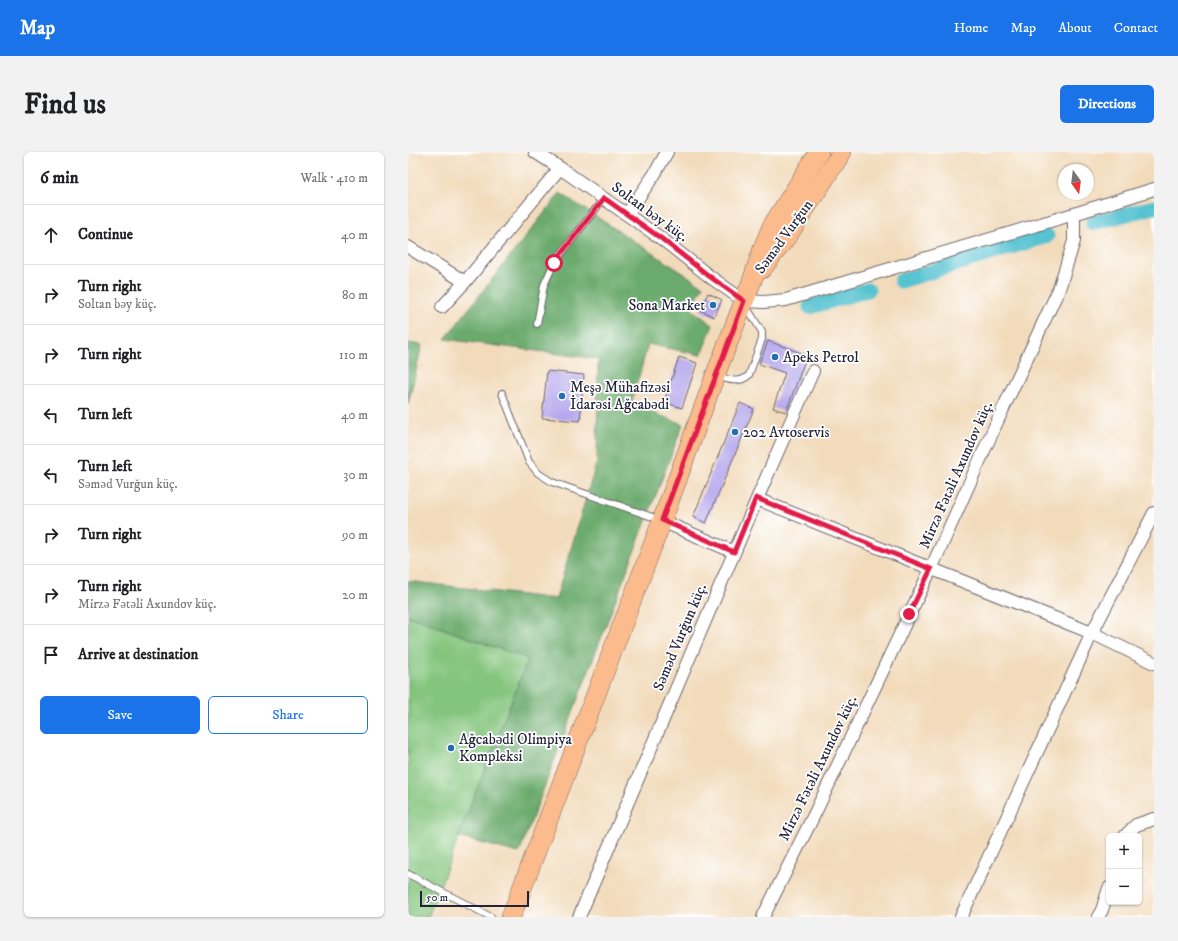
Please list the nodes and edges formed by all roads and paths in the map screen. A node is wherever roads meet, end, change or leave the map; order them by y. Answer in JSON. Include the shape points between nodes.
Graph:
{"nodes":[{"id":1,"x":535,"y":152,"type":"edge"},
{"id":2,"x":668,"y":152,"type":"edge"},
{"id":3,"x":819,"y":152,"type":"edge"},
{"id":4,"x":842,"y":152,"type":"edge"},
{"id":5,"x":560,"y":168,"type":"junction"},
{"id":6,"x":1154,"y":189,"type":"edge"},
{"id":7,"x":604,"y":198,"type":"junction"},
{"id":8,"x":627,"y":214,"type":"junction"},
{"id":9,"x":1074,"y":214,"type":"junction"},
{"id":10,"x":408,"y":247,"type":"edge"},
{"id":11,"x":752,"y":281,"type":"junction"},
{"id":12,"x":465,"y":282,"type":"junction"},
{"id":13,"x":744,"y":301,"type":"junction"},
{"id":14,"x":442,"y":307,"type":"dead end"},
{"id":15,"x":536,"y":324,"type":"dead end"},
{"id":16,"x":813,"y":371,"type":"dead end"},
{"id":17,"x":715,"y":376,"type":"junction"},
{"id":18,"x":502,"y":393,"type":"dead end"},
{"id":19,"x":756,"y":498,"type":"junction"},
{"id":20,"x":1154,"y":513,"type":"edge"},
{"id":21,"x":662,"y":520,"type":"junction"},
{"id":22,"x":734,"y":552,"type":"junction"},
{"id":23,"x":931,"y":569,"type":"junction"},
{"id":24,"x":1092,"y":633,"type":"junction"},
{"id":25,"x":1154,"y":663,"type":"edge"},
{"id":26,"x":1154,"y":819,"type":"edge"},
{"id":27,"x":1128,"y":833,"type":"edge"},
{"id":28,"x":408,"y":874,"type":"edge"},
{"id":29,"x":1106,"y":897,"type":"edge"},
{"id":30,"x":491,"y":917,"type":"edge"},
{"id":31,"x":511,"y":917,"type":"edge"},
{"id":32,"x":579,"y":917,"type":"edge"},
{"id":33,"x":763,"y":917,"type":"edge"},
{"id":34,"x":961,"y":917,"type":"edge"},
{"id":35,"x":1098,"y":917,"type":"edge"}],
"edges":[{"from":1,"to":5,"type":"street","name":"Soltan bəy küç."},
{"from":2,"to":8,"type":"street"},
{"from":3,"to":11,"type":"main road","name":"Səməd Vurğun","via":[[772,226]]},
{"from":4,"to":11,"type":"main road","name":"Səməd Vurğun","via":[[788,235]]},
{"from":5,"to":7,"type":"street","name":"Soltan bəy küç."},
{"from":5,"to":12,"type":"street"},
{"from":6,"to":9,"type":"street"},
{"from":7,"to":8,"type":"street","name":"Soltan bəy küç."},
{"from":7,"to":15,"type":"lane","via":[[554,263],[544,285]]},
{"from":8,"to":13,"type":"street","name":"Soltan bəy küç."},
{"from":9,"to":13,"type":"street","via":[[786,300]]},
{"from":9,"to":23,"type":"street","name":"Mirzə Fətəli Axundov küç.","via":[[1074,241],[1059,289]]},
{"from":10,"to":12,"type":"street"},
{"from":11,"to":13,"type":"main road"},
{"from":12,"to":14,"type":"street"},
{"from":13,"to":17,"type":"main road"},
{"from":13,"to":17,"type":"lane","via":[[762,332],[762,339],[749,375],[745,379],[733,381]]},
{"from":16,"to":19,"type":"street","name":"Səməd Vurğun küç."},
{"from":17,"to":21,"type":"main road"},
{"from":18,"to":21,"type":"lane","via":[[529,462],[538,473],[552,482]]},
{"from":19,"to":22,"type":"street","name":"Səməd Vurğun küç."},
{"from":19,"to":23,"type":"street"},
{"from":20,"to":24,"type":"street"},
{"from":21,"to":22,"type":"street"},
{"from":21,"to":31,"type":"main road"},
{"from":22,"to":32,"type":"street","name":"Səməd Vurğun küç."},
{"from":23,"to":24,"type":"street"},
{"from":23,"to":33,"type":"street","name":"Mirzə Fətəli Axundov küç."},
{"from":24,"to":25,"type":"street"},
{"from":24,"to":34,"type":"street"},
{"from":26,"to":27,"type":"street","via":[[1136,825]]},
{"from":28,"to":30,"type":"lane"},
{"from":29,"to":35,"type":"street"}]}
